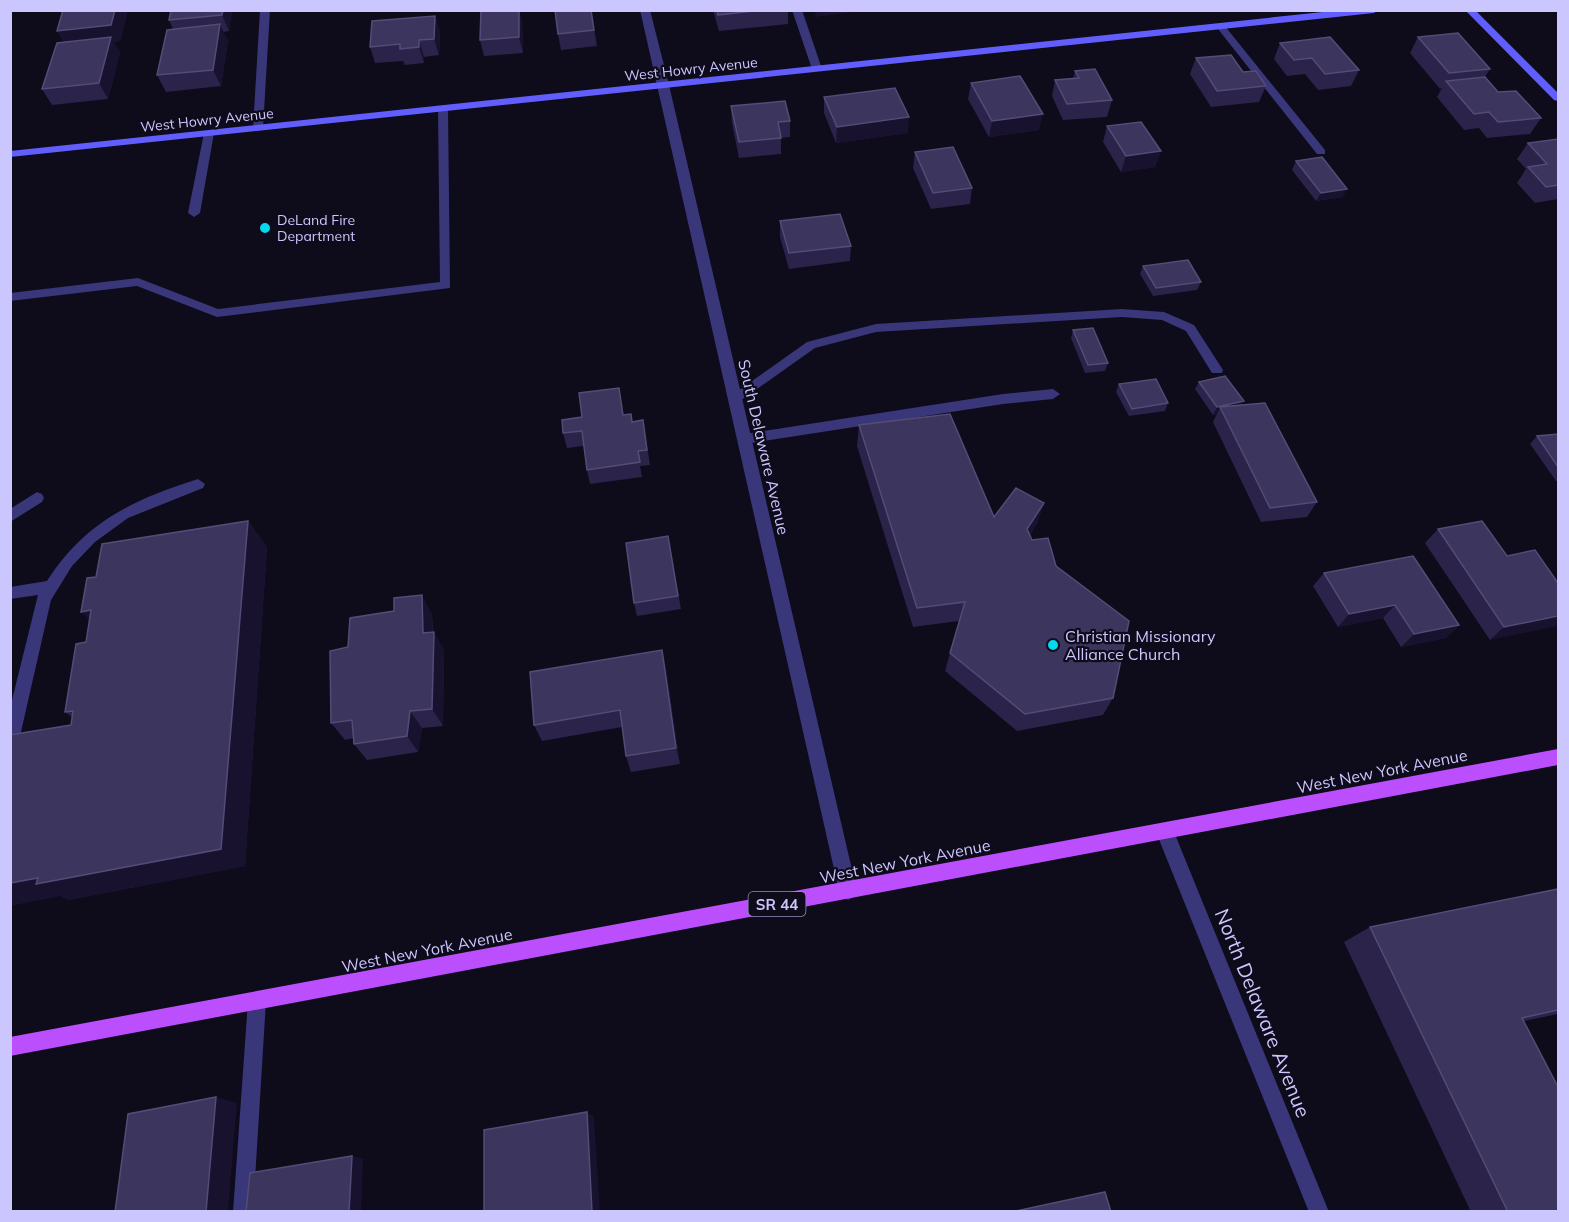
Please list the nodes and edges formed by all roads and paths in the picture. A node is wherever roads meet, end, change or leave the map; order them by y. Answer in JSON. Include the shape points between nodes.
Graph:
{"nodes":[{"id":1,"x":264,"y":10,"type":"edge"},
{"id":2,"x":645,"y":10,"type":"edge"},
{"id":3,"x":797,"y":10,"type":"edge"},
{"id":4,"x":1374,"y":10,"type":"edge"},
{"id":5,"x":1469,"y":10,"type":"edge"},
{"id":6,"x":1221,"y":27,"type":"junction"},
{"id":7,"x":817,"y":69,"type":"junction"},
{"id":8,"x":664,"y":85,"type":"junction"},
{"id":9,"x":1558,"y":98,"type":"edge"},
{"id":10,"x":443,"y":108,"type":"junction"},
{"id":11,"x":258,"y":128,"type":"junction"},
{"id":12,"x":209,"y":133,"type":"junction"},
{"id":13,"x":1321,"y":152,"type":"dead end"},
{"id":14,"x":10,"y":154,"type":"edge"},
{"id":15,"x":194,"y":213,"type":"dead end"},
{"id":16,"x":10,"y":297,"type":"edge"},
{"id":17,"x":1217,"y":370,"type":"dead end"},
{"id":18,"x":1053,"y":394,"type":"dead end"},
{"id":19,"x":735,"y":398,"type":"junction"},
{"id":20,"x":745,"y":439,"type":"junction"},
{"id":21,"x":198,"y":484,"type":"dead end"},
{"id":22,"x":38,"y":498,"type":"dead end"},
{"id":23,"x":10,"y":517,"type":"edge"},
{"id":24,"x":51,"y":587,"type":"junction"},
{"id":25,"x":10,"y":593,"type":"edge"},
{"id":26,"x":10,"y":745,"type":"edge"},
{"id":27,"x":1558,"y":757,"type":"edge"},
{"id":28,"x":1165,"y":832,"type":"junction"},
{"id":29,"x":848,"y":891,"type":"junction"},
{"id":30,"x":256,"y":1001,"type":"junction"},
{"id":31,"x":10,"y":1047,"type":"edge"},
{"id":32,"x":243,"y":1212,"type":"edge"},
{"id":33,"x":1319,"y":1212,"type":"edge"}],
"edges":[{"from":1,"to":11,"type":"street"},
{"from":2,"to":8,"type":"street","name":"South Delaware Avenue"},
{"from":3,"to":7,"type":"street"},
{"from":4,"to":6,"type":"street","name":"West Howry Avenue"},
{"from":5,"to":9,"type":"street"},
{"from":6,"to":7,"type":"street","name":"West Howry Avenue"},
{"from":6,"to":13,"type":"street"},
{"from":7,"to":8,"type":"street","name":"West Howry Avenue"},
{"from":8,"to":10,"type":"street","name":"West Howry Avenue"},
{"from":8,"to":19,"type":"street","name":"South Delaware Avenue"},
{"from":10,"to":11,"type":"street","name":"West Howry Avenue"},
{"from":10,"to":16,"type":"street","via":[[446,285],[217,313],[138,282]]},
{"from":11,"to":12,"type":"street","name":"West Howry Avenue"},
{"from":12,"to":14,"type":"street","name":"West Howry Avenue"},
{"from":12,"to":15,"type":"street"},
{"from":17,"to":19,"type":"street","via":[[1190,328],[1164,316],[1122,313],[876,328],[811,345]]},
{"from":18,"to":20,"type":"street"},
{"from":19,"to":20,"type":"street","name":"South Delaware Avenue"},
{"from":20,"to":29,"type":"street","name":"South Delaware Avenue"},
{"from":21,"to":24,"type":"street","via":[[123,514],[90,538],[67,562]]},
{"from":22,"to":23,"type":"street"},
{"from":24,"to":25,"type":"street"},
{"from":24,"to":26,"type":"street","via":[[44,598]]},
{"from":27,"to":28,"type":"main road","name":"West New York Avenue","number":"SR 44"},
{"from":28,"to":29,"type":"main road","name":"West New York Avenue","number":"SR 44"},
{"from":28,"to":33,"type":"street","name":"North Delaware Avenue"},
{"from":29,"to":30,"type":"main road","name":"West New York Avenue","number":"SR 44"},
{"from":30,"to":31,"type":"main road","name":"West New York Avenue","number":"SR 44"},
{"from":30,"to":32,"type":"street"}]}
